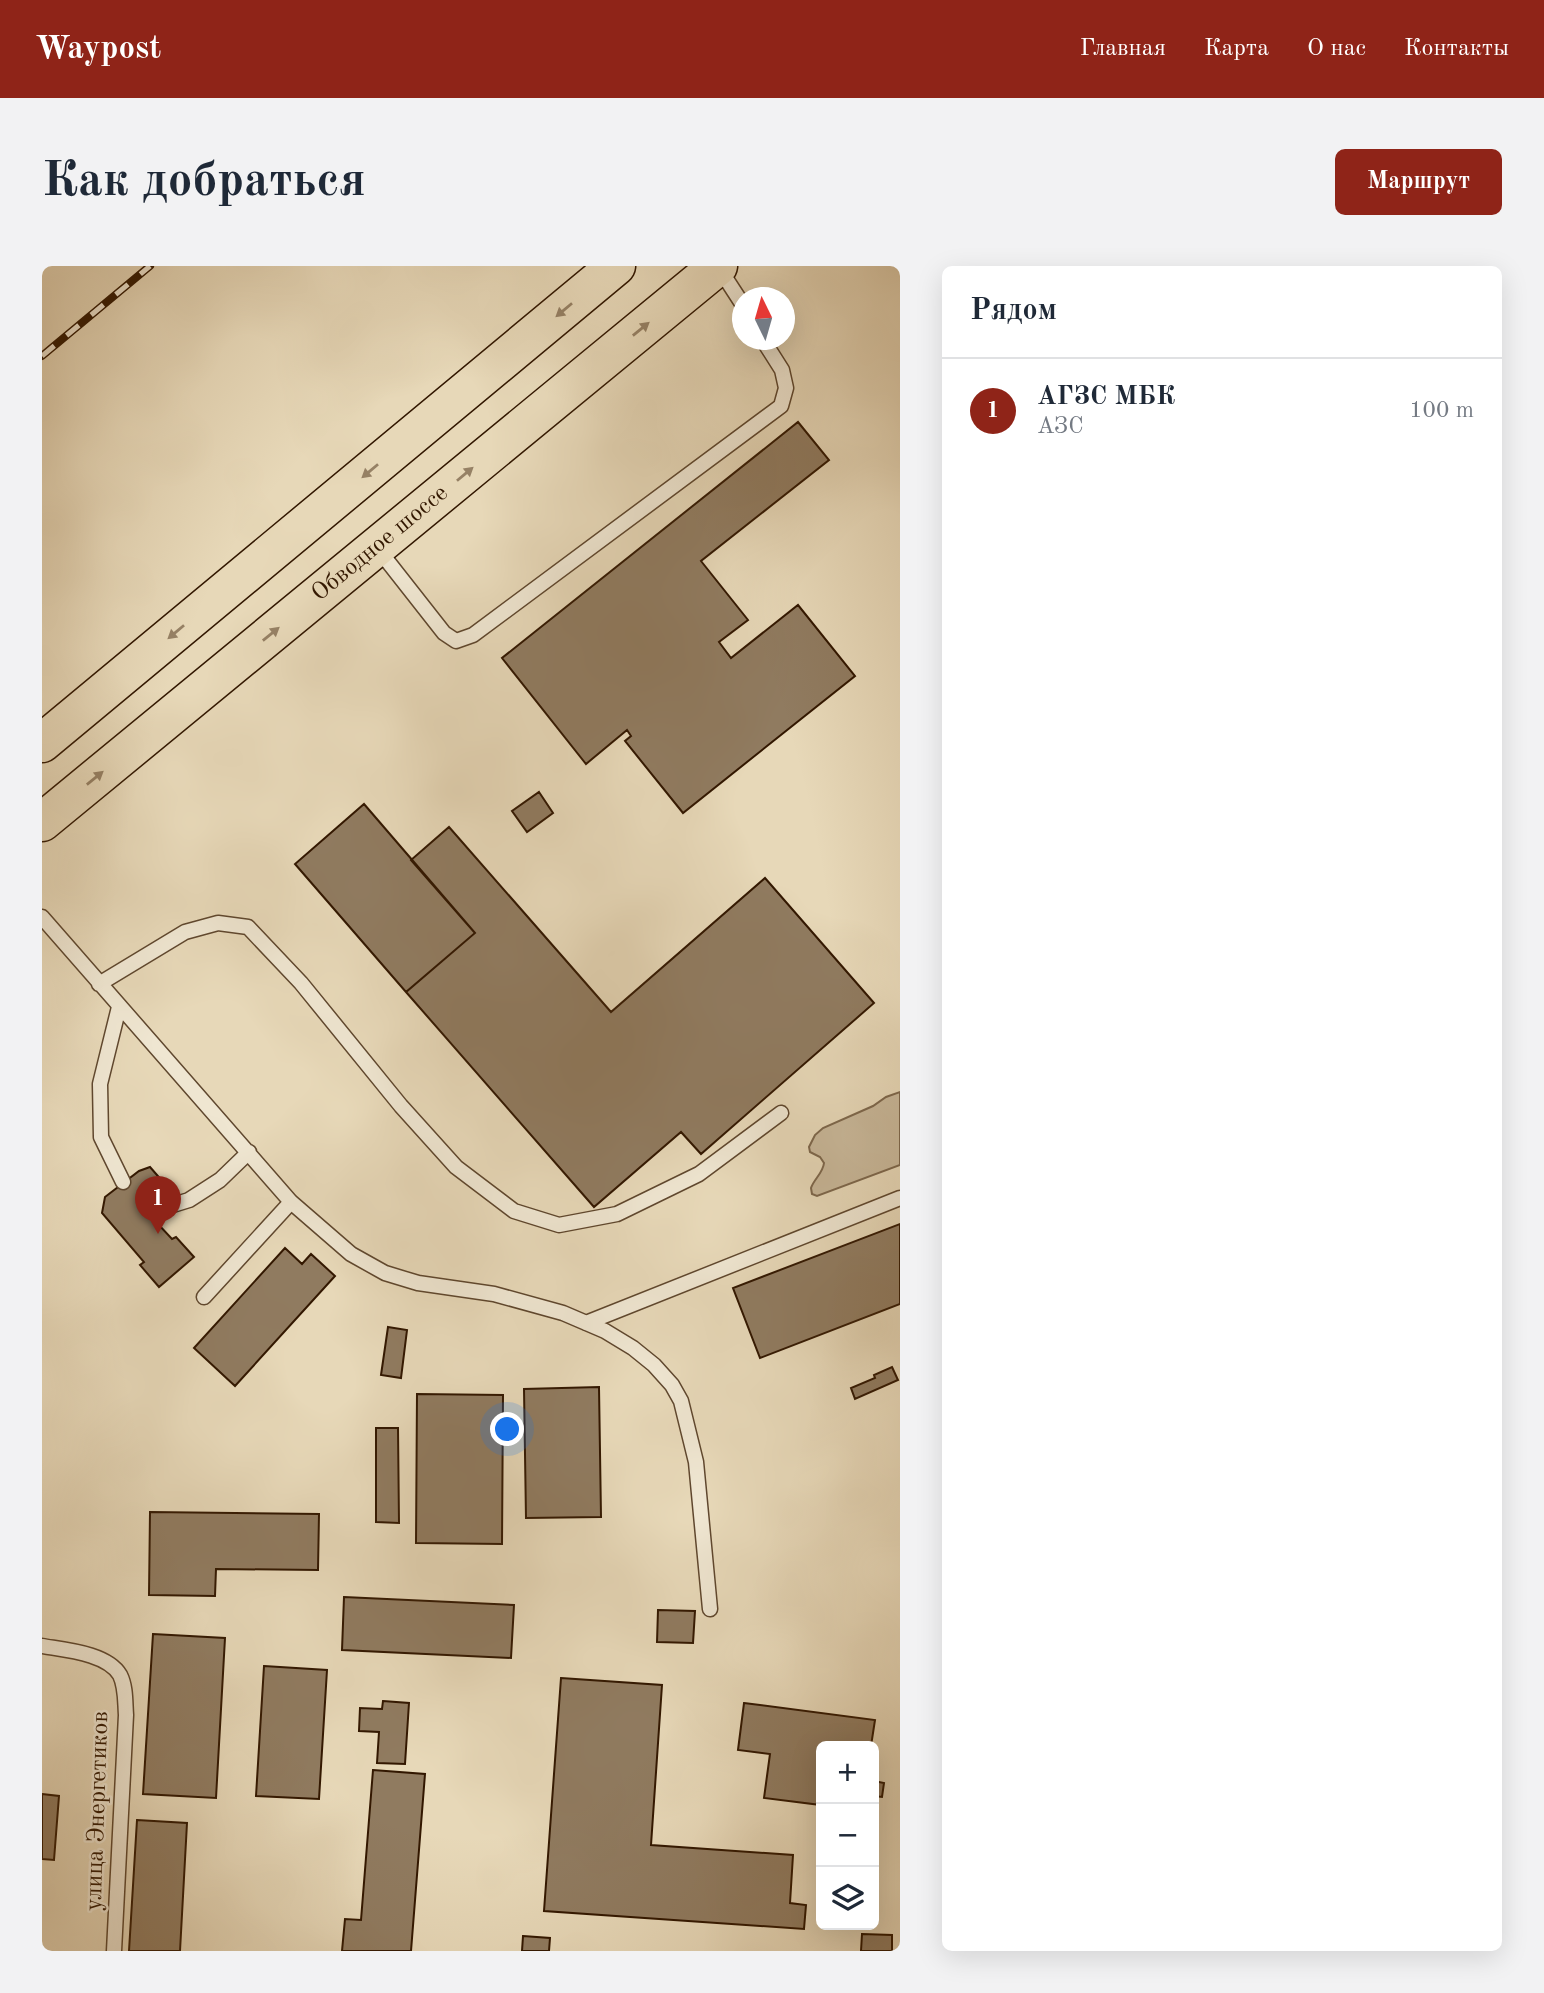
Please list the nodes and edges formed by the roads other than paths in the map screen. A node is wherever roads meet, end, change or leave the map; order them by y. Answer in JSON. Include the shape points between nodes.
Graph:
{"nodes":[{"id":1,"x":616,"y":266,"type":"edge"},
{"id":2,"x":718,"y":266,"type":"edge"},
{"id":3,"x":732,"y":288,"type":"edge"},
{"id":4,"x":770,"y":350,"type":"edge"},
{"id":5,"x":377,"y":548,"type":"junction"},
{"id":6,"x":42,"y":743,"type":"edge"},
{"id":7,"x":42,"y":822,"type":"edge"},
{"id":8,"x":42,"y":917,"type":"edge"},
{"id":9,"x":99,"y":984,"type":"junction"},
{"id":10,"x":119,"y":1007,"type":"junction"},
{"id":11,"x":781,"y":1113,"type":"dead end"},
{"id":12,"x":249,"y":1152,"type":"junction"},
{"id":13,"x":124,"y":1182,"type":"dead end"},
{"id":14,"x":900,"y":1198,"type":"edge"},
{"id":15,"x":290,"y":1202,"type":"junction"},
{"id":16,"x":160,"y":1209,"type":"dead end"},
{"id":17,"x":204,"y":1297,"type":"dead end"},
{"id":18,"x":586,"y":1323,"type":"junction"},
{"id":19,"x":710,"y":1609,"type":"dead end"},
{"id":20,"x":42,"y":1646,"type":"edge"},
{"id":21,"x":114,"y":1951,"type":"edge"}],
"edges":[{"from":1,"to":6,"type":"main road","one_way":true},
{"from":2,"to":3,"type":"lane"},
{"from":5,"to":2,"type":"main road","name":"Обводное шоссе","one_way":true},
{"from":4,"to":5,"type":"lane","via":[[786,388],[780,406],[473,635],[456,641],[444,633]]},
{"from":7,"to":5,"type":"main road","name":"Обводное шоссе","one_way":true},
{"from":8,"to":9,"type":"lane"},
{"from":9,"to":10,"type":"lane"},
{"from":9,"to":11,"type":"lane","via":[[185,932],[218,923],[248,927],[456,1167],[514,1211],[559,1224],[617,1214],[687,1180]]},
{"from":10,"to":12,"type":"lane"},
{"from":10,"to":13,"type":"lane","via":[[100,1084],[101,1137]]},
{"from":12,"to":15,"type":"lane"},
{"from":12,"to":16,"type":"lane","via":[[220,1181],[188,1200]]},
{"from":14,"to":18,"type":"lane"},
{"from":15,"to":17,"type":"lane"},
{"from":15,"to":18,"type":"lane","via":[[351,1254],[385,1273],[418,1283],[494,1294],[563,1312]]},
{"from":18,"to":19,"type":"lane","via":[[614,1336],[654,1365],[681,1401],[696,1462]]},
{"from":20,"to":21,"type":"lane","name":"улица Энергетиков","via":[[90,1655],[108,1664],[125,1689]]}]}
